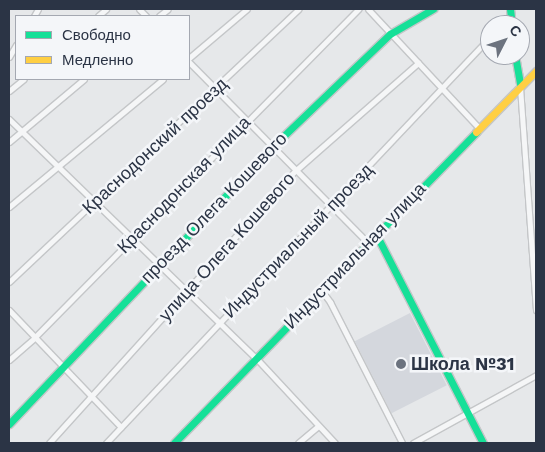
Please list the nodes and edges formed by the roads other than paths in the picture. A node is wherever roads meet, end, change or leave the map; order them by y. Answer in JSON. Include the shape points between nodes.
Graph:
{"nodes":[{"id":1,"x":247,"y":9,"type":"edge"},
{"id":2,"x":299,"y":9,"type":"edge"},
{"id":3,"x":359,"y":9,"type":"edge"},
{"id":4,"x":368,"y":9,"type":"edge"},
{"id":5,"x":433,"y":9,"type":"edge"},
{"id":6,"x":390,"y":34,"type":"junction"},
{"id":7,"x":480,"y":48,"type":"edge"},
{"id":8,"x":190,"y":57,"type":"edge"},
{"id":9,"x":190,"y":63,"type":"edge"},
{"id":10,"x":418,"y":63,"type":"junction"},
{"id":11,"x":517,"y":65,"type":"edge"},
{"id":12,"x":518,"y":65,"type":"edge"},
{"id":13,"x":534,"y":72,"type":"edge"},
{"id":14,"x":23,"y":80,"type":"edge"},
{"id":15,"x":83,"y":80,"type":"edge"},
{"id":16,"x":163,"y":80,"type":"edge"},
{"id":17,"x":520,"y":84,"type":"junction"},
{"id":18,"x":216,"y":90,"type":"junction"},
{"id":19,"x":442,"y":90,"type":"junction"},
{"id":20,"x":9,"y":92,"type":"edge"},
{"id":21,"x":9,"y":119,"type":"edge"},
{"id":22,"x":246,"y":121,"type":"junction"},
{"id":23,"x":478,"y":127,"type":"junction"},
{"id":24,"x":22,"y":131,"type":"junction"},
{"id":25,"x":9,"y":142,"type":"edge"},
{"id":26,"x":271,"y":148,"type":"junction"},
{"id":27,"x":59,"y":166,"type":"junction"},
{"id":28,"x":295,"y":171,"type":"junction"},
{"id":29,"x":95,"y":202,"type":"junction"},
{"id":30,"x":9,"y":207,"type":"edge"},
{"id":31,"x":331,"y":207,"type":"junction"},
{"id":32,"x":376,"y":234,"type":"junction"},
{"id":33,"x":131,"y":239,"type":"junction"},
{"id":34,"x":368,"y":243,"type":"junction"},
{"id":35,"x":158,"y":265,"type":"junction"},
{"id":36,"x":9,"y":282,"type":"edge"},
{"id":37,"x":322,"y":291,"type":"junction"},
{"id":38,"x":185,"y":292,"type":"junction"},
{"id":39,"x":9,"y":310,"type":"edge"},
{"id":40,"x":536,"y":310,"type":"edge"},
{"id":41,"x":218,"y":324,"type":"junction"},
{"id":42,"x":35,"y":337,"type":"junction"},
{"id":43,"x":256,"y":358,"type":"junction"},
{"id":44,"x":9,"y":360,"type":"edge"},
{"id":45,"x":63,"y":367,"type":"junction"},
{"id":46,"x":536,"y":375,"type":"edge"},
{"id":47,"x":92,"y":397,"type":"junction"},
{"id":48,"x":467,"y":413,"type":"junction"},
{"id":49,"x":9,"y":424,"type":"edge"},
{"id":50,"x":318,"y":426,"type":"junction"},
{"id":51,"x":121,"y":427,"type":"junction"},
{"id":52,"x":49,"y":443,"type":"edge"},
{"id":53,"x":106,"y":443,"type":"edge"},
{"id":54,"x":174,"y":443,"type":"edge"},
{"id":55,"x":298,"y":443,"type":"edge"},
{"id":56,"x":335,"y":443,"type":"edge"},
{"id":57,"x":402,"y":443,"type":"edge"},
{"id":58,"x":413,"y":443,"type":"edge"},
{"id":59,"x":483,"y":443,"type":"edge"}],
"edges":[{"from":1,"to":8,"type":"street"},
{"from":2,"to":18,"type":"street","name":"Краснодонский проезд"},
{"from":3,"to":22,"type":"street","name":"Краснодонская улица"},
{"from":4,"to":6,"type":"street"},
{"from":5,"to":6,"type":"street","name":"проезд Олега Кошевого"},
{"from":6,"to":10,"type":"street"},
{"from":6,"to":26,"type":"street","name":"проезд Олега Кошевого"},
{"from":7,"to":19,"type":"street","name":"Индустриальный проезд"},
{"from":9,"to":18,"type":"street"},
{"from":10,"to":19,"type":"street"},
{"from":10,"to":28,"type":"street","name":"улица Олега Кошевого"},
{"from":11,"to":17,"type":"street"},
{"from":12,"to":13,"type":"street","via":[[521,72]]},
{"from":13,"to":17,"type":"street","name":"Индустриальная улица"},
{"from":14,"to":20,"type":"street"},
{"from":15,"to":24,"type":"street"},
{"from":16,"to":27,"type":"street"},
{"from":17,"to":23,"type":"street","name":"Индустриальная улица"},
{"from":17,"to":40,"type":"street"},
{"from":18,"to":22,"type":"street"},
{"from":18,"to":29,"type":"street","name":"Краснодонский проезд"},
{"from":19,"to":23,"type":"street"},
{"from":19,"to":31,"type":"street","name":"Индустриальный проезд"},
{"from":21,"to":24,"type":"street"},
{"from":22,"to":26,"type":"street"},
{"from":22,"to":33,"type":"street","name":"Краснодонская улица"},
{"from":23,"to":32,"type":"street","name":"Индустриальная улица"},
{"from":24,"to":25,"type":"street"},
{"from":24,"to":27,"type":"street"},
{"from":26,"to":28,"type":"street"},
{"from":26,"to":35,"type":"street","name":"проезд Олега Кошевого"},
{"from":27,"to":29,"type":"street"},
{"from":27,"to":30,"type":"street"},
{"from":28,"to":31,"type":"street"},
{"from":28,"to":38,"type":"street","name":"улица Олега Кошевого"},
{"from":29,"to":33,"type":"street"},
{"from":29,"to":36,"type":"street","name":"Краснодонский проезд"},
{"from":31,"to":34,"type":"street"},
{"from":31,"to":41,"type":"street","name":"Индустриальный проезд"},
{"from":32,"to":34,"type":"street","name":"Индустриальная улица"},
{"from":32,"to":48,"type":"street"},
{"from":33,"to":35,"type":"street"},
{"from":33,"to":42,"type":"street","name":"Краснодонская улица"},
{"from":34,"to":37,"type":"street","name":"Индустриальная улица"},
{"from":35,"to":38,"type":"street"},
{"from":35,"to":45,"type":"street","name":"проезд Олега Кошевого"},
{"from":37,"to":43,"type":"street","name":"Индустриальная улица"},
{"from":37,"to":57,"type":"street"},
{"from":38,"to":41,"type":"street"},
{"from":38,"to":47,"type":"street","name":"улица Олега Кошевого"},
{"from":39,"to":42,"type":"street"},
{"from":41,"to":43,"type":"street"},
{"from":41,"to":51,"type":"street","name":"Индустриальный проезд"},
{"from":42,"to":44,"type":"street","name":"Краснодонская улица"},
{"from":42,"to":45,"type":"street"},
{"from":43,"to":50,"type":"street"},
{"from":43,"to":54,"type":"street","name":"Индустриальная улица"},
{"from":45,"to":47,"type":"street"},
{"from":45,"to":49,"type":"street","name":"проезд Олега Кошевого"},
{"from":46,"to":48,"type":"street"},
{"from":47,"to":51,"type":"street"},
{"from":47,"to":52,"type":"street","name":"улица Олега Кошевого"},
{"from":48,"to":58,"type":"street"},
{"from":48,"to":59,"type":"street"},
{"from":50,"to":55,"type":"street"},
{"from":50,"to":56,"type":"street"},
{"from":51,"to":53,"type":"street","name":"Индустриальный проезд"}]}
